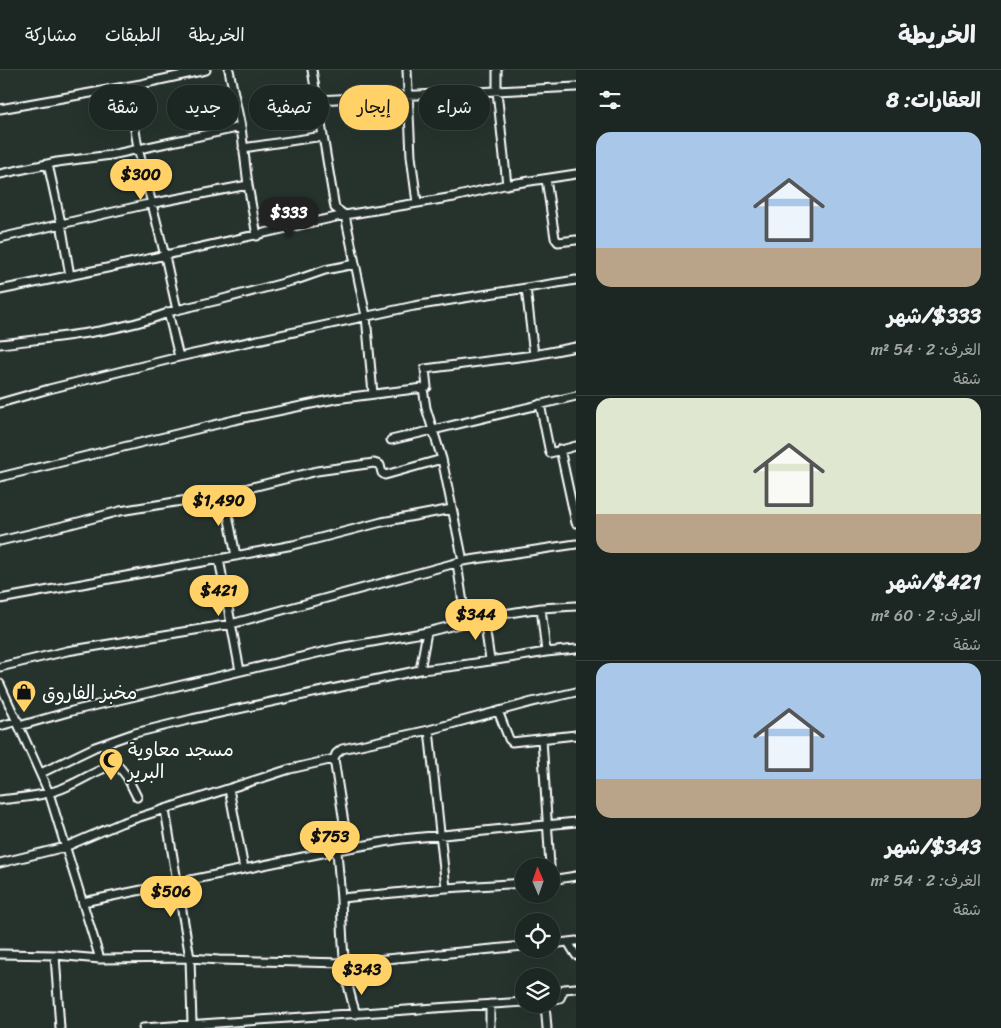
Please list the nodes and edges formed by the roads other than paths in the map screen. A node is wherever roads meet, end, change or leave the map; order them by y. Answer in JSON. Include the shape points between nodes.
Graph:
{"nodes":[{"id":1,"x":206,"y":70,"type":"edge"},
{"id":2,"x":229,"y":70,"type":"edge"},
{"id":3,"x":312,"y":70,"type":"edge"},
{"id":4,"x":407,"y":70,"type":"edge"},
{"id":5,"x":497,"y":70,"type":"edge"},
{"id":6,"x":135,"y":85,"type":"edge"},
{"id":7,"x":314,"y":85,"type":"edge"},
{"id":8,"x":408,"y":85,"type":"edge"},
{"id":9,"x":576,"y":87,"type":"edge"},
{"id":10,"x":497,"y":91,"type":"junction"},
{"id":11,"x":89,"y":93,"type":"edge"},
{"id":12,"x":409,"y":96,"type":"edge"},
{"id":13,"x":0,"y":109,"type":"edge"},
{"id":14,"x":409,"y":116,"type":"edge"},
{"id":15,"x":241,"y":127,"type":"junction"},
{"id":16,"x":135,"y":130,"type":"edge"},
{"id":17,"x":322,"y":130,"type":"edge"},
{"id":18,"x":323,"y":136,"type":"junction"},
{"id":19,"x":138,"y":148,"type":"junction"},
{"id":20,"x":243,"y":148,"type":"junction"},
{"id":21,"x":48,"y":164,"type":"junction"},
{"id":22,"x":0,"y":174,"type":"edge"},
{"id":23,"x":576,"y":174,"type":"edge"},
{"id":24,"x":546,"y":179,"type":"junction"},
{"id":25,"x":248,"y":185,"type":"junction"},
{"id":26,"x":507,"y":185,"type":"junction"},
{"id":27,"x":152,"y":203,"type":"junction"},
{"id":28,"x":417,"y":203,"type":"junction"},
{"id":29,"x":345,"y":215,"type":"junction"},
{"id":30,"x":61,"y":223,"type":"junction"},
{"id":31,"x":257,"y":236,"type":"junction"},
{"id":32,"x":0,"y":238,"type":"edge"},
{"id":33,"x":576,"y":240,"type":"edge"},
{"id":34,"x":165,"y":256,"type":"junction"},
{"id":35,"x":355,"y":264,"type":"junction"},
{"id":36,"x":70,"y":276,"type":"junction"},
{"id":37,"x":576,"y":280,"type":"edge"},
{"id":38,"x":526,"y":288,"type":"junction"},
{"id":39,"x":0,"y":290,"type":"edge"},
{"id":40,"x":176,"y":310,"type":"junction"},
{"id":41,"x":168,"y":313,"type":"junction"},
{"id":42,"x":366,"y":316,"type":"junction"},
{"id":43,"x":0,"y":344,"type":"edge"},
{"id":44,"x":576,"y":347,"type":"edge"},
{"id":45,"x":534,"y":355,"type":"junction"},
{"id":46,"x":179,"y":357,"type":"junction"},
{"id":47,"x":423,"y":388,"type":"junction"},
{"id":48,"x":372,"y":394,"type":"junction"},
{"id":49,"x":576,"y":396,"type":"edge"},
{"id":50,"x":0,"y":403,"type":"edge"},
{"id":51,"x":540,"y":404,"type":"junction"},
{"id":52,"x":432,"y":430,"type":"junction"},
{"id":53,"x":391,"y":440,"type":"dead end"},
{"id":54,"x":576,"y":446,"type":"edge"},
{"id":55,"x":560,"y":449,"type":"junction"},
{"id":56,"x":442,"y":459,"type":"junction"},
{"id":57,"x":0,"y":477,"type":"edge"},
{"id":58,"x":224,"y":494,"type":"junction"},
{"id":59,"x":452,"y":509,"type":"junction"},
{"id":60,"x":576,"y":523,"type":"edge"},
{"id":61,"x":0,"y":541,"type":"edge"},
{"id":62,"x":576,"y":544,"type":"edge"},
{"id":63,"x":236,"y":556,"type":"junction"},
{"id":64,"x":219,"y":560,"type":"junction"},
{"id":65,"x":460,"y":562,"type":"junction"},
{"id":66,"x":0,"y":599,"type":"edge"},
{"id":67,"x":576,"y":606,"type":"edge"},
{"id":68,"x":541,"y":608,"type":"junction"},
{"id":69,"x":484,"y":619,"type":"junction"},
{"id":70,"x":466,"y":623,"type":"junction"},
{"id":71,"x":231,"y":624,"type":"junction"},
{"id":72,"x":426,"y":632,"type":"junction"},
{"id":73,"x":576,"y":649,"type":"edge"},
{"id":74,"x":546,"y":652,"type":"junction"},
{"id":75,"x":490,"y":660,"type":"junction"},
{"id":76,"x":0,"y":667,"type":"edge"},
{"id":77,"x":420,"y":670,"type":"junction"},
{"id":78,"x":240,"y":671,"type":"junction"},
{"id":79,"x":0,"y":684,"type":"edge"},
{"id":80,"x":576,"y":692,"type":"edge"},
{"id":81,"x":498,"y":711,"type":"junction"},
{"id":82,"x":18,"y":723,"type":"junction"},
{"id":83,"x":0,"y":726,"type":"edge"},
{"id":84,"x":429,"y":730,"type":"junction"},
{"id":85,"x":576,"y":735,"type":"edge"},
{"id":86,"x":542,"y":739,"type":"junction"},
{"id":87,"x":334,"y":759,"type":"junction"},
{"id":88,"x":41,"y":774,"type":"junction"},
{"id":89,"x":230,"y":789,"type":"junction"},
{"id":90,"x":49,"y":793,"type":"junction"},
{"id":91,"x":137,"y":797,"type":"dead end"},
{"id":92,"x":0,"y":800,"type":"edge"},
{"id":93,"x":165,"y":810,"type":"junction"},
{"id":94,"x":576,"y":822,"type":"edge"},
{"id":95,"x":547,"y":826,"type":"junction"},
{"id":96,"x":440,"y":834,"type":"junction"},
{"id":97,"x":65,"y":847,"type":"junction"},
{"id":98,"x":348,"y":848,"type":"junction"},
{"id":99,"x":337,"y":850,"type":"junction"},
{"id":100,"x":549,"y":858,"type":"edge"},
{"id":101,"x":0,"y":863,"type":"edge"},
{"id":102,"x":244,"y":869,"type":"junction"},
{"id":103,"x":576,"y":876,"type":"edge"},
{"id":104,"x":560,"y":879,"type":"edge"},
{"id":105,"x":176,"y":882,"type":"junction"},
{"id":106,"x":515,"y":883,"type":"edge"},
{"id":107,"x":446,"y":888,"type":"junction"},
{"id":108,"x":341,"y":898,"type":"junction"},
{"id":109,"x":83,"y":902,"type":"junction"},
{"id":110,"x":572,"y":942,"type":"edge"},
{"id":111,"x":515,"y":947,"type":"edge"},
{"id":112,"x":0,"y":954,"type":"edge"},
{"id":113,"x":55,"y":955,"type":"junction"},
{"id":114,"x":576,"y":955,"type":"edge"},
{"id":115,"x":190,"y":958,"type":"junction"},
{"id":116,"x":100,"y":959,"type":"junction"},
{"id":117,"x":344,"y":963,"type":"junction"},
{"id":118,"x":576,"y":988,"type":"edge"},
{"id":119,"x":560,"y":998,"type":"edge"},
{"id":120,"x":515,"y":1003,"type":"edge"},
{"id":121,"x":490,"y":1004,"type":"junction"},
{"id":122,"x":546,"y":1013,"type":"edge"},
{"id":123,"x":356,"y":1014,"type":"junction"},
{"id":124,"x":192,"y":1024,"type":"junction"},
{"id":125,"x":60,"y":1028,"type":"edge"},
{"id":126,"x":143,"y":1028,"type":"edge"},
{"id":127,"x":161,"y":1028,"type":"edge"},
{"id":128,"x":490,"y":1028,"type":"edge"},
{"id":129,"x":547,"y":1028,"type":"edge"}],
"edges":[{"from":1,"to":6,"type":"street"},
{"from":2,"to":15,"type":"street"},
{"from":3,"to":7,"type":"street"},
{"from":4,"to":8,"type":"street"},
{"from":5,"to":10,"type":"street"},
{"from":9,"to":10,"type":"street"},
{"from":10,"to":12,"type":"street"},
{"from":10,"to":26,"type":"street"},
{"from":11,"to":13,"type":"street"},
{"from":14,"to":28,"type":"street"},
{"from":15,"to":19,"type":"street"},
{"from":15,"to":20,"type":"street"},
{"from":16,"to":19,"type":"street"},
{"from":17,"to":18,"type":"street"},
{"from":18,"to":20,"type":"street"},
{"from":18,"to":29,"type":"street","via":[[335,208]]},
{"from":19,"to":21,"type":"street"},
{"from":19,"to":27,"type":"street"},
{"from":20,"to":25,"type":"street"},
{"from":21,"to":22,"type":"street"},
{"from":21,"to":30,"type":"street"},
{"from":23,"to":24,"type":"street"},
{"from":24,"to":26,"type":"street"},
{"from":24,"to":33,"type":"street","via":[[555,238],[558,242]]},
{"from":25,"to":27,"type":"street"},
{"from":25,"to":31,"type":"street"},
{"from":26,"to":28,"type":"street"},
{"from":27,"to":30,"type":"street"},
{"from":27,"to":34,"type":"street"},
{"from":28,"to":29,"type":"street"},
{"from":29,"to":31,"type":"street"},
{"from":29,"to":35,"type":"street"},
{"from":30,"to":32,"type":"street"},
{"from":30,"to":36,"type":"street"},
{"from":31,"to":34,"type":"street"},
{"from":34,"to":36,"type":"street"},
{"from":34,"to":40,"type":"street"},
{"from":35,"to":40,"type":"street"},
{"from":35,"to":42,"type":"street"},
{"from":36,"to":39,"type":"street"},
{"from":37,"to":38,"type":"street"},
{"from":38,"to":42,"type":"street"},
{"from":38,"to":45,"type":"street"},
{"from":40,"to":41,"type":"street"},
{"from":41,"to":43,"type":"street","via":[[88,333]]},
{"from":41,"to":46,"type":"street"},
{"from":42,"to":46,"type":"street"},
{"from":42,"to":48,"type":"street"},
{"from":44,"to":45,"type":"street"},
{"from":45,"to":47,"type":"street","via":[[425,369],[427,387]]},
{"from":46,"to":50,"type":"street"},
{"from":47,"to":48,"type":"street"},
{"from":47,"to":52,"type":"street"},
{"from":48,"to":57,"type":"street","via":[[221,422]]},
{"from":49,"to":51,"type":"street"},
{"from":51,"to":52,"type":"street"},
{"from":51,"to":55,"type":"street","via":[[550,453]]},
{"from":52,"to":53,"type":"street"},
{"from":52,"to":56,"type":"street"},
{"from":54,"to":55,"type":"street"},
{"from":55,"to":60,"type":"street"},
{"from":56,"to":58,"type":"street","via":[[385,475],[380,465],[374,463],[317,471]]},
{"from":56,"to":59,"type":"street"},
{"from":58,"to":61,"type":"street","via":[[120,511]]},
{"from":58,"to":63,"type":"street"},
{"from":59,"to":63,"type":"street"},
{"from":59,"to":65,"type":"street"},
{"from":62,"to":65,"type":"street"},
{"from":63,"to":64,"type":"street"},
{"from":64,"to":66,"type":"street"},
{"from":64,"to":71,"type":"street"},
{"from":65,"to":70,"type":"street"},
{"from":65,"to":71,"type":"street"},
{"from":67,"to":68,"type":"street"},
{"from":68,"to":69,"type":"street"},
{"from":68,"to":74,"type":"street"},
{"from":69,"to":70,"type":"street"},
{"from":69,"to":75,"type":"street"},
{"from":70,"to":72,"type":"street"},
{"from":71,"to":76,"type":"street","via":[[67,651]]},
{"from":71,"to":78,"type":"street"},
{"from":72,"to":77,"type":"street"},
{"from":72,"to":78,"type":"street"},
{"from":73,"to":74,"type":"street"},
{"from":74,"to":75,"type":"street"},
{"from":75,"to":77,"type":"street"},
{"from":77,"to":88,"type":"street","via":[[135,733],[95,747]]},
{"from":78,"to":82,"type":"street"},
{"from":79,"to":82,"type":"street"},
{"from":80,"to":81,"type":"street"},
{"from":81,"to":84,"type":"street"},
{"from":81,"to":86,"type":"street","via":[[512,742]]},
{"from":82,"to":83,"type":"street"},
{"from":82,"to":88,"type":"street"},
{"from":84,"to":87,"type":"street","via":[[342,749]]},
{"from":84,"to":96,"type":"street"},
{"from":85,"to":86,"type":"street"},
{"from":86,"to":95,"type":"street"},
{"from":87,"to":89,"type":"street"},
{"from":87,"to":98,"type":"street"},
{"from":88,"to":90,"type":"street"},
{"from":89,"to":93,"type":"street"},
{"from":89,"to":102,"type":"street"},
{"from":90,"to":91,"type":"street","via":[[117,764]]},
{"from":90,"to":92,"type":"street"},
{"from":90,"to":97,"type":"street"},
{"from":93,"to":97,"type":"street","via":[[121,823]]},
{"from":93,"to":105,"type":"street"},
{"from":94,"to":95,"type":"street"},
{"from":95,"to":96,"type":"street"},
{"from":95,"to":100,"type":"street"},
{"from":96,"to":98,"type":"street"},
{"from":96,"to":107,"type":"street"},
{"from":97,"to":101,"type":"street"},
{"from":97,"to":109,"type":"street"},
{"from":98,"to":99,"type":"street"},
{"from":99,"to":102,"type":"street"},
{"from":99,"to":108,"type":"street"},
{"from":102,"to":105,"type":"street"},
{"from":103,"to":104,"type":"street"},
{"from":105,"to":109,"type":"street"},
{"from":105,"to":115,"type":"street"},
{"from":106,"to":107,"type":"street"},
{"from":107,"to":108,"type":"street"},
{"from":108,"to":117,"type":"street"},
{"from":109,"to":116,"type":"street"},
{"from":110,"to":114,"type":"street"},
{"from":111,"to":117,"type":"street"},
{"from":112,"to":113,"type":"street"},
{"from":113,"to":116,"type":"street"},
{"from":113,"to":125,"type":"street"},
{"from":115,"to":116,"type":"street"},
{"from":115,"to":117,"type":"street"},
{"from":115,"to":124,"type":"street"},
{"from":117,"to":123,"type":"street"},
{"from":118,"to":119,"type":"street","via":[[564,989]]},
{"from":120,"to":121,"type":"street"},
{"from":121,"to":123,"type":"street"},
{"from":121,"to":128,"type":"street"},
{"from":122,"to":129,"type":"street"},
{"from":123,"to":124,"type":"street"},
{"from":124,"to":127,"type":"street"},
{"from":126,"to":127,"type":"street"}]}
